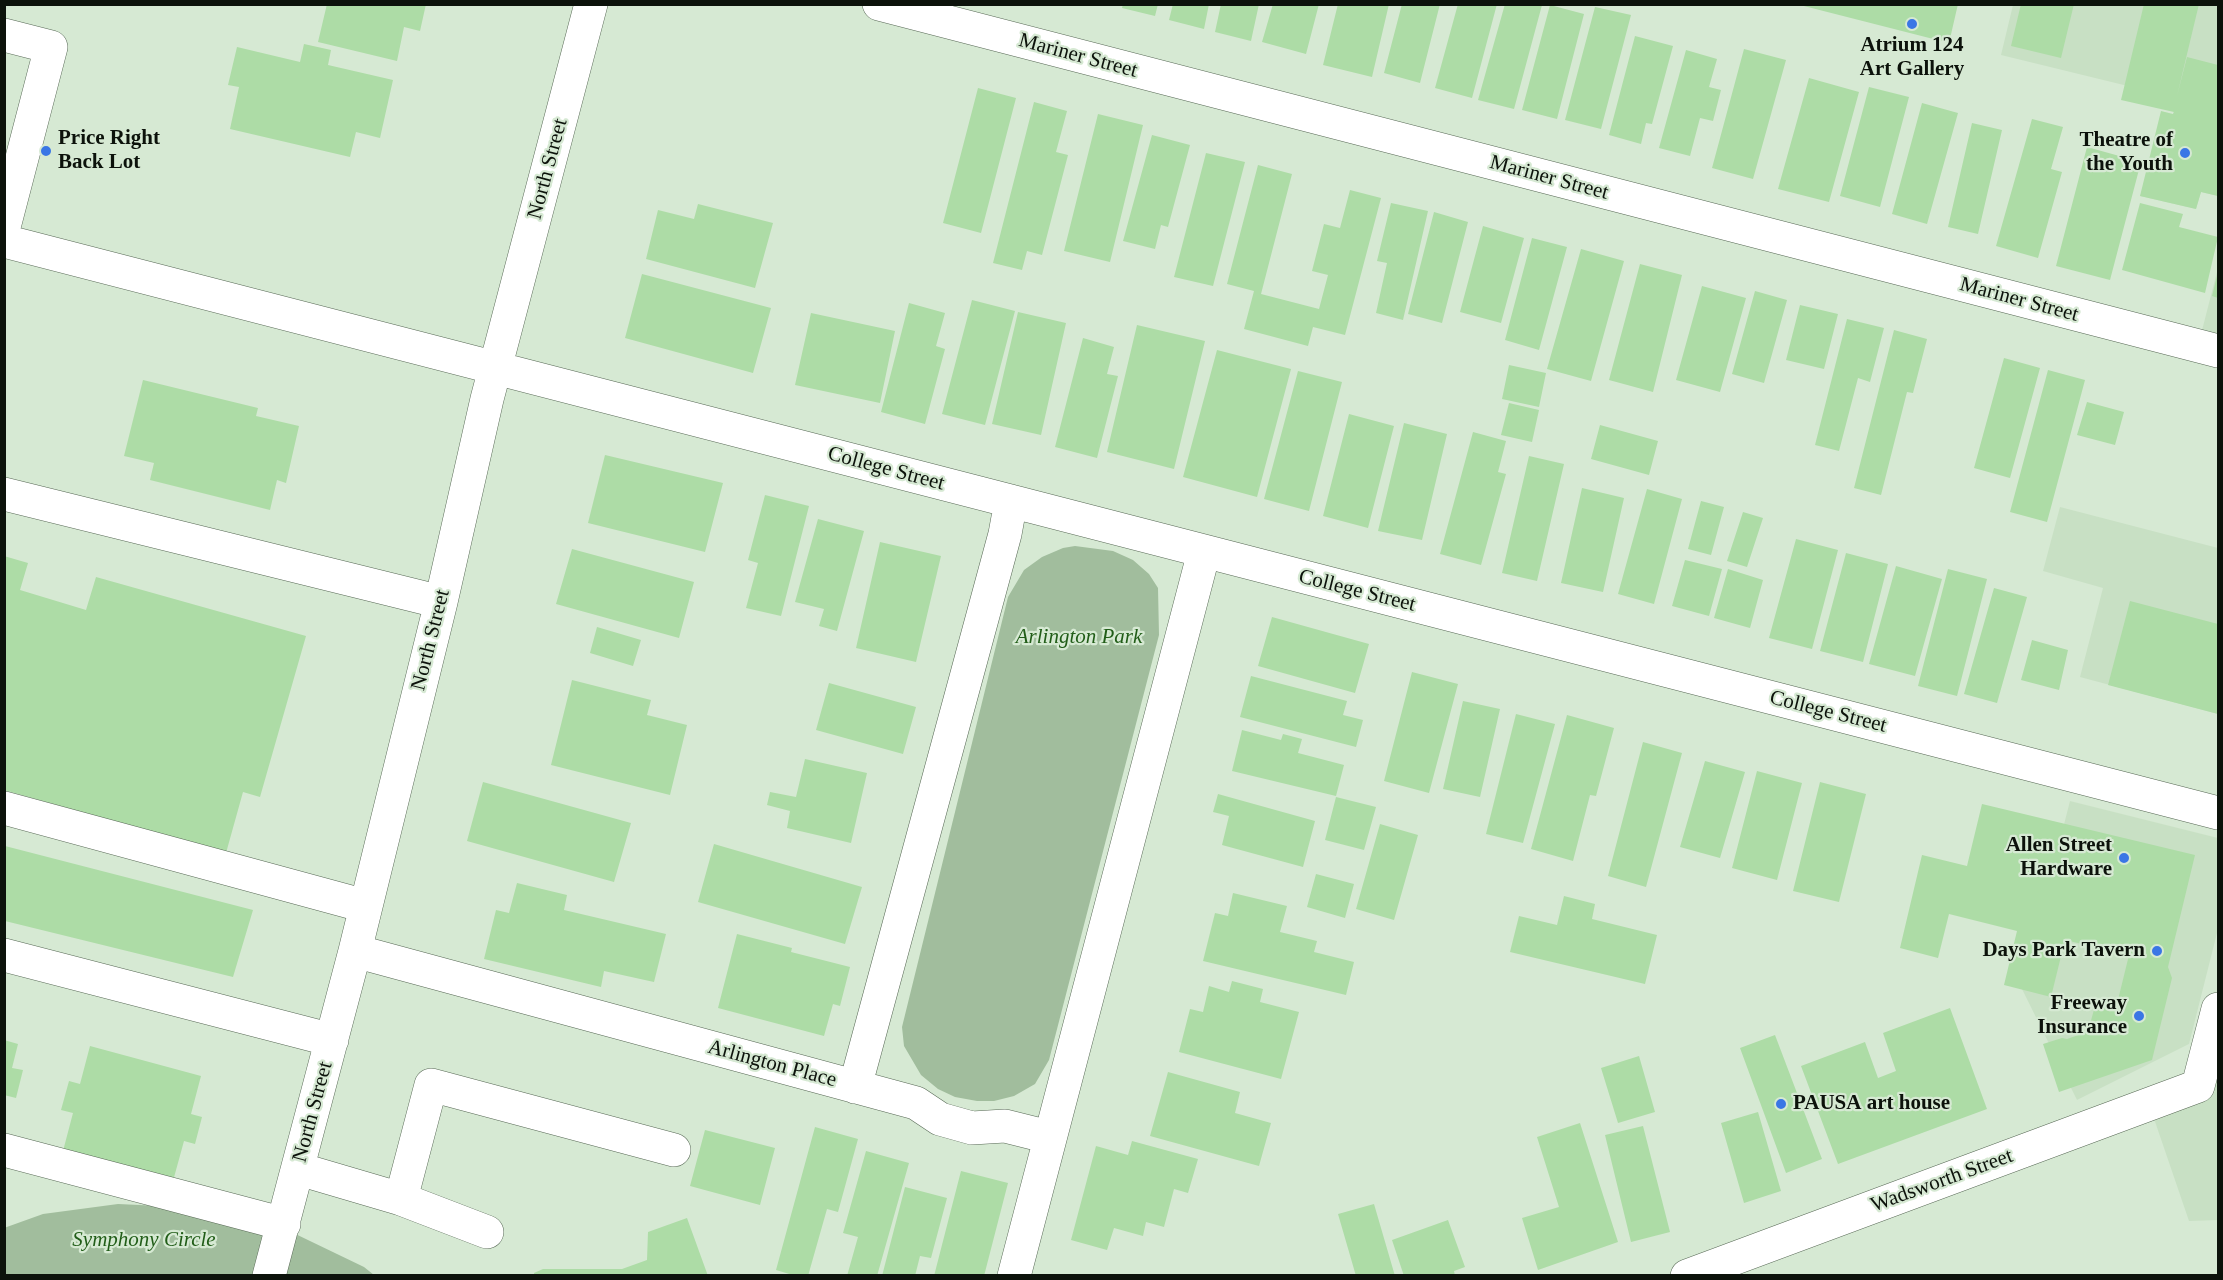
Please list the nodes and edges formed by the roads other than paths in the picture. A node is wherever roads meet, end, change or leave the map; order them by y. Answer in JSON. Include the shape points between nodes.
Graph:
{"nodes":[{"id":1,"x":591,"y":4,"type":"edge"},
{"id":2,"x":879,"y":4,"type":"edge"},
{"id":3,"x":4,"y":35,"type":"edge"},
{"id":4,"x":4,"y":227,"type":"edge"},
{"id":5,"x":4,"y":241,"type":"edge"},
{"id":6,"x":2218,"y":351,"type":"edge"},
{"id":7,"x":496,"y":368,"type":"junction"},
{"id":8,"x":4,"y":494,"type":"edge"},
{"id":9,"x":1011,"y":501,"type":"junction"},
{"id":10,"x":1204,"y":552,"type":"junction"},
{"id":11,"x":441,"y":602,"type":"junction"},
{"id":12,"x":4,"y":807,"type":"edge"},
{"id":13,"x":2218,"y":813,"type":"edge"},
{"id":14,"x":366,"y":906,"type":"junction"},
{"id":15,"x":355,"y":951,"type":"junction"},
{"id":16,"x":4,"y":955,"type":"edge"},
{"id":17,"x":2218,"y":1009,"type":"edge"},
{"id":18,"x":332,"y":1040,"type":"junction"},
{"id":19,"x":855,"y":1087,"type":"junction"},
{"id":20,"x":1049,"y":1137,"type":"junction"},
{"id":21,"x":4,"y":1150,"type":"edge"},
{"id":22,"x":674,"y":1150,"type":"dead end"},
{"id":23,"x":299,"y":1168,"type":"junction"},
{"id":24,"x":401,"y":1199,"type":"junction"},
{"id":25,"x":284,"y":1224,"type":"junction"},
{"id":26,"x":487,"y":1232,"type":"dead end"},
{"id":27,"x":269,"y":1275,"type":"edge"},
{"id":28,"x":1014,"y":1275,"type":"edge"},
{"id":29,"x":1687,"y":1275,"type":"edge"}],
"edges":[{"from":1,"to":7,"type":"street","name":"North Street"},
{"from":2,"to":6,"type":"street","name":"Mariner Street"},
{"from":3,"to":4,"type":"street","via":[[51,47]]},
{"from":5,"to":7,"type":"street","name":"College Street"},
{"from":7,"to":9,"type":"street","name":"College Street"},
{"from":7,"to":11,"type":"street","name":"North Street"},
{"from":8,"to":11,"type":"street"},
{"from":9,"to":10,"type":"street","name":"College Street"},
{"from":9,"to":19,"type":"street"},
{"from":10,"to":13,"type":"street","name":"College Street"},
{"from":10,"to":20,"type":"street"},
{"from":11,"to":14,"type":"street","name":"North Street"},
{"from":12,"to":14,"type":"street"},
{"from":14,"to":15,"type":"street","name":"North Street"},
{"from":15,"to":18,"type":"street","name":"North Street"},
{"from":15,"to":19,"type":"street","name":"Arlington Place"},
{"from":16,"to":18,"type":"street"},
{"from":17,"to":29,"type":"street","name":"Wadsworth Street","via":[[2198,1086]]},
{"from":18,"to":23,"type":"street","name":"North Street"},
{"from":19,"to":20,"type":"street","name":"Arlington Place","via":[[915,1103],[940,1119],[972,1128],[1005,1126]]},
{"from":20,"to":28,"type":"street"},
{"from":21,"to":25,"type":"street"},
{"from":22,"to":24,"type":"street","via":[[430,1085]]},
{"from":23,"to":24,"type":"street"},
{"from":23,"to":25,"type":"street","name":"North Street"},
{"from":24,"to":26,"type":"street"},
{"from":25,"to":27,"type":"street","name":"North Street"}]}
